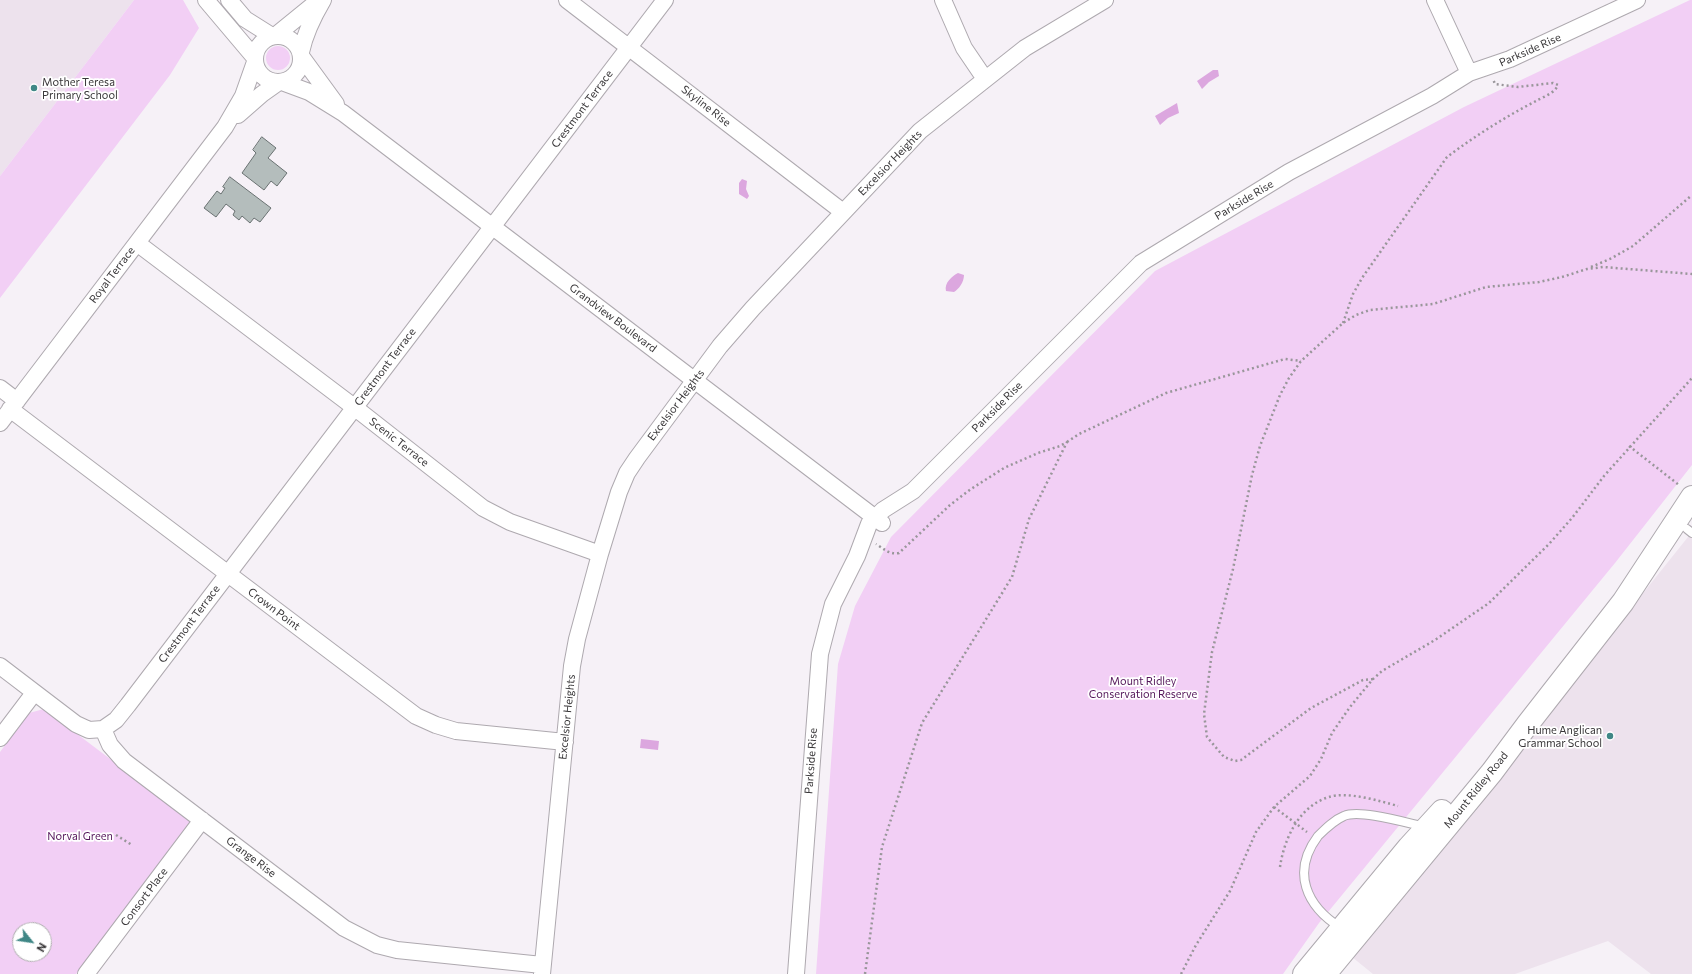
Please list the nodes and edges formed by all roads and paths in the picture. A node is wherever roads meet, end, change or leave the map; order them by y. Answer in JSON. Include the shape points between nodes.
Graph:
{"nodes":[{"id":1,"x":206,"y":0,"type":"edge"},
{"id":2,"x":229,"y":0,"type":"edge"},
{"id":3,"x":319,"y":0,"type":"edge"},
{"id":4,"x":323,"y":0,"type":"edge"},
{"id":5,"x":567,"y":0,"type":"edge"},
{"id":6,"x":665,"y":0,"type":"edge"},
{"id":7,"x":943,"y":0,"type":"edge"},
{"id":8,"x":1105,"y":0,"type":"edge"},
{"id":9,"x":1435,"y":0,"type":"edge"},
{"id":10,"x":1637,"y":0,"type":"edge"},
{"id":11,"x":274,"y":36,"type":"junction"},
{"id":12,"x":629,"y":47,"type":"junction"},
{"id":13,"x":301,"y":54,"type":"junction"},
{"id":14,"x":255,"y":60,"type":"junction"},
{"id":15,"x":1494,"y":66,"type":"junction"},
{"id":16,"x":1469,"y":73,"type":"junction"},
{"id":17,"x":985,"y":79,"type":"junction"},
{"id":18,"x":281,"y":82,"type":"junction"},
{"id":19,"x":343,"y":113,"type":"junction"},
{"id":20,"x":225,"y":127,"type":"junction"},
{"id":21,"x":1692,"y":195,"type":"edge"},
{"id":22,"x":843,"y":212,"type":"junction"},
{"id":23,"x":492,"y":226,"type":"junction"},
{"id":24,"x":137,"y":243,"type":"junction"},
{"id":25,"x":1587,"y":269,"type":"junction"},
{"id":26,"x":1692,"y":274,"type":"edge"},
{"id":27,"x":1343,"y":324,"type":"junction"},
{"id":28,"x":1301,"y":361,"type":"junction"},
{"id":29,"x":1692,"y":378,"type":"edge"},
{"id":30,"x":694,"y":380,"type":"junction"},
{"id":31,"x":0,"y":388,"type":"edge"},
{"id":32,"x":354,"y":408,"type":"junction"},
{"id":33,"x":6,"y":412,"type":"edge"},
{"id":34,"x":1067,"y":442,"type":"junction"},
{"id":35,"x":1629,"y":446,"type":"junction"},
{"id":36,"x":1686,"y":491,"type":"edge"},
{"id":37,"x":878,"y":520,"type":"junction"},
{"id":38,"x":1690,"y":528,"type":"edge"},
{"id":39,"x":871,"y":540,"type":"junction"},
{"id":40,"x":600,"y":554,"type":"junction"},
{"id":41,"x":857,"y":556,"type":"junction"},
{"id":42,"x":227,"y":574,"type":"junction"},
{"id":43,"x":1623,"y":602,"type":"junction"},
{"id":44,"x":0,"y":666,"type":"edge"},
{"id":45,"x":1373,"y":679,"type":"junction"},
{"id":46,"x":34,"y":693,"type":"junction"},
{"id":47,"x":1527,"y":725,"type":"junction"},
{"id":48,"x":103,"y":729,"type":"junction"},
{"id":49,"x":0,"y":738,"type":"edge"},
{"id":50,"x":565,"y":742,"type":"junction"},
{"id":51,"x":1274,"y":807,"type":"junction"},
{"id":52,"x":202,"y":820,"type":"junction"},
{"id":53,"x":1427,"y":827,"type":"junction"},
{"id":54,"x":1309,"y":833,"type":"dead end"},
{"id":55,"x":116,"y":835,"type":"dead end"},
{"id":56,"x":132,"y":845,"type":"dead end"},
{"id":57,"x":1364,"y":927,"type":"junction"},
{"id":58,"x":1342,"y":928,"type":"junction"},
{"id":59,"x":542,"y":969,"type":"edge"},
{"id":60,"x":86,"y":974,"type":"edge"},
{"id":61,"x":796,"y":974,"type":"edge"},
{"id":62,"x":865,"y":974,"type":"edge"},
{"id":63,"x":1181,"y":974,"type":"edge"},
{"id":64,"x":1304,"y":974,"type":"edge"},
{"id":65,"x":1325,"y":974,"type":"edge"}],
"edges":[{"from":1,"to":14,"type":"street"},
{"from":2,"to":11,"type":"street","via":[[245,19]]},
{"from":3,"to":11,"type":"street"},
{"from":4,"to":13,"type":"street","via":[[311,22]]},
{"from":5,"to":12,"type":"street","name":"Skyline Rise"},
{"from":6,"to":12,"type":"street","name":"Crestmont Terrace"},
{"from":7,"to":17,"type":"street","via":[[964,48]]},
{"from":8,"to":17,"type":"street","name":"Excelsior Heights","via":[[1025,48]]},
{"from":9,"to":16,"type":"street"},
{"from":10,"to":15,"type":"street","name":"Parkside Rise"},
{"from":11,"to":13,"type":"street","via":[[294,41]]},
{"from":11,"to":14,"type":"street","via":[[260,44]]},
{"from":12,"to":22,"type":"street","name":"Skyline Rise"},
{"from":12,"to":23,"type":"street","name":"Crestmont Terrace"},
{"from":13,"to":18,"type":"street","via":[[299,70]]},
{"from":13,"to":19,"type":"street","name":"Grandview Boulevard","via":[[322,87]]},
{"from":14,"to":18,"type":"street","via":[[257,69],[266,79]]},
{"from":14,"to":20,"type":"street","name":"Royal Terrace","via":[[243,96]]},
{"from":15,"to":16,"type":"street","name":"Parkside Rise"},
{"from":15,"to":27,"type":"path","via":[[1492,77],[1495,84],[1518,87],[1553,83],[1558,85],[1447,157],[1362,278],[1353,294]]},
{"from":16,"to":37,"type":"street","name":"Parkside Rise","via":[[1432,96],[1289,172],[1141,263],[913,491],[906,504]]},
{"from":17,"to":22,"type":"street","name":"Excelsior Heights","via":[[920,131]]},
{"from":18,"to":19,"type":"street","name":"Grandview Boulevard","via":[[309,92]]},
{"from":18,"to":20,"type":"street","name":"Royal Terrace","via":[[250,104]]},
{"from":19,"to":23,"type":"street","name":"Grandview Boulevard"},
{"from":20,"to":24,"type":"street","name":"Royal Terrace"},
{"from":21,"to":25,"type":"path","via":[[1633,246]]},
{"from":22,"to":30,"type":"street","name":"Excelsior Heights","via":[[739,323]]},
{"from":23,"to":30,"type":"street","name":"Grandview Boulevard"},
{"from":23,"to":32,"type":"street","name":"Crestmont Terrace"},
{"from":24,"to":32,"type":"street","name":"Scenic Terrace"},
{"from":24,"to":33,"type":"street","name":"Royal Terrace"},
{"from":25,"to":26,"type":"path","via":[[1602,267]]},
{"from":25,"to":27,"type":"path","via":[[1539,282],[1486,287],[1434,304],[1370,310],[1356,315]]},
{"from":27,"to":28,"type":"path"},
{"from":28,"to":34,"type":"path","via":[[1285,359],[1166,393]]},
{"from":28,"to":45,"type":"path","via":[[1289,378],[1272,415],[1252,476],[1233,569],[1212,652],[1204,714],[1207,737],[1224,757],[1235,761],[1241,760],[1311,708],[1363,680]]},
{"from":29,"to":35,"type":"path"},
{"from":30,"to":37,"type":"street","name":"Grandview Boulevard"},
{"from":30,"to":40,"type":"street","name":"Excelsior Heights","via":[[627,473]]},
{"from":31,"to":33,"type":"street","name":"Crown Point"},
{"from":32,"to":40,"type":"street","name":"Scenic Terrace","via":[[483,508],[497,516]]},
{"from":32,"to":42,"type":"street","name":"Crestmont Terrace"},
{"from":33,"to":42,"type":"street","name":"Crown Point"},
{"from":34,"to":39,"type":"path","via":[[1004,468],[972,488],[899,553],[888,552]]},
{"from":34,"to":62,"type":"path","via":[[1029,519],[1012,577],[922,723],[882,847]]},
{"from":35,"to":36,"type":"path"},
{"from":35,"to":45,"type":"path","via":[[1549,544],[1489,603]]},
{"from":36,"to":43,"type":"street","name":"Mount Ridley Road"},
{"from":37,"to":39,"type":"street","name":"Parkside Rise"},
{"from":37,"to":41,"type":"street","name":"Parkside Rise","via":[[869,524]]},
{"from":38,"to":43,"type":"street","name":"Mount Ridley Road"},
{"from":39,"to":41,"type":"street","name":"Parkside Rise"},
{"from":40,"to":50,"type":"street","name":"Excelsior Heights","via":[[577,639]]},
{"from":41,"to":61,"type":"street","name":"Parkside Rise","via":[[833,604],[820,654]]},
{"from":42,"to":48,"type":"street","name":"Crestmont Terrace","via":[[116,720]]},
{"from":42,"to":50,"type":"street","name":"Crown Point","via":[[416,716],[456,731]]},
{"from":43,"to":47,"type":"street","name":"Mount Ridley Road"},
{"from":44,"to":46,"type":"street"},
{"from":45,"to":51,"type":"path","via":[[1337,727],[1310,776]]},
{"from":46,"to":48,"type":"street","via":[[84,728]]},
{"from":46,"to":49,"type":"street"},
{"from":47,"to":53,"type":"street"},
{"from":47,"to":57,"type":"street","name":"Mount Ridley Road","via":[[1492,772]]},
{"from":48,"to":52,"type":"street","name":"Grange Rise","via":[[110,746],[124,761]]},
{"from":50,"to":59,"type":"street","name":"Excelsior Heights"},
{"from":51,"to":54,"type":"path"},
{"from":51,"to":63,"type":"path","via":[[1256,832],[1230,891]]},
{"from":52,"to":59,"type":"street","name":"Grange Rise","via":[[344,928],[377,945],[416,953]]},
{"from":52,"to":60,"type":"street","name":"Consort Place"},
{"from":53,"to":58,"type":"street"},
{"from":53,"to":58,"type":"lane","via":[[1370,815],[1346,815],[1326,826],[1312,844],[1306,858],[1304,881],[1313,903],[1328,920]]},
{"from":55,"to":56,"type":"path"},
{"from":57,"to":58,"type":"lane"},
{"from":57,"to":65,"type":"street","name":"Mount Ridley Road"},
{"from":58,"to":64,"type":"street"}]}
